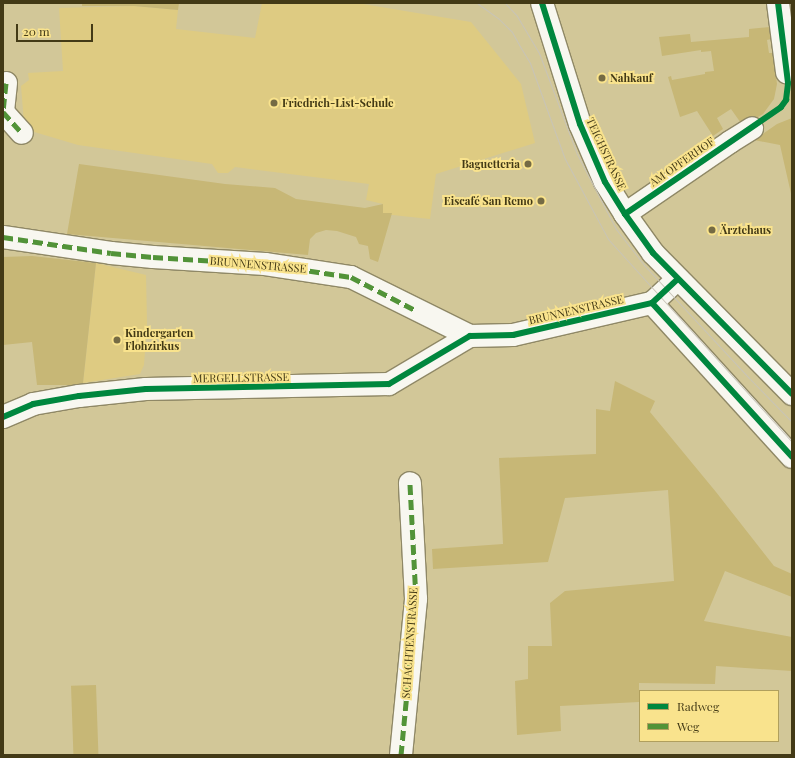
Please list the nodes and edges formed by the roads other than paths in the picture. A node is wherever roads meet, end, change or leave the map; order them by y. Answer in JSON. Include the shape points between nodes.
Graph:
{"nodes":[{"id":1,"x":542,"y":3,"type":"edge"},
{"id":2,"x":778,"y":3,"type":"edge"},
{"id":3,"x":787,"y":72,"type":"dead end"},
{"id":4,"x":6,"y":83,"type":"dead end"},
{"id":5,"x":3,"y":112,"type":"edge"},
{"id":6,"x":752,"y":128,"type":"dead end"},
{"id":7,"x":22,"y":133,"type":"dead end"},
{"id":8,"x":625,"y":214,"type":"junction"},
{"id":9,"x":3,"y":237,"type":"edge"},
{"id":10,"x":678,"y":279,"type":"junction"},
{"id":11,"x":652,"y":303,"type":"junction"},
{"id":12,"x":470,"y":336,"type":"junction"},
{"id":13,"x":792,"y":394,"type":"edge"},
{"id":14,"x":3,"y":417,"type":"edge"},
{"id":15,"x":792,"y":457,"type":"edge"},
{"id":16,"x":410,"y":483,"type":"dead end"},
{"id":17,"x":401,"y":755,"type":"edge"}],
"edges":[{"from":1,"to":8,"type":"street","name":"TEICHSTRASSE","via":[[580,124],[605,182]]},
{"from":2,"to":3,"type":"street"},
{"from":4,"to":5,"type":"street"},
{"from":5,"to":7,"type":"street"},
{"from":6,"to":8,"type":"street","name":"AM OPFERHOF"},
{"from":8,"to":10,"type":"street","name":"TEICHSTRASSE","via":[[653,253]]},
{"from":9,"to":12,"type":"street","name":"BRUNNENSTRASSE","via":[[153,257],[265,264],[351,277]]},
{"from":10,"to":11,"type":"street","name":"BRUNNENSTRASSE"},
{"from":10,"to":13,"type":"street","name":"TEICHSTRASSE"},
{"from":11,"to":12,"type":"street","name":"BRUNNENSTRASSE","via":[[513,335]]},
{"from":11,"to":15,"type":"street"},
{"from":12,"to":14,"type":"street","name":"MERGELLSTRASSE","via":[[389,384],[146,389],[32,404]]},
{"from":16,"to":17,"type":"street","name":"SCHACHTENSTRASSE","via":[[416,599]]}]}
